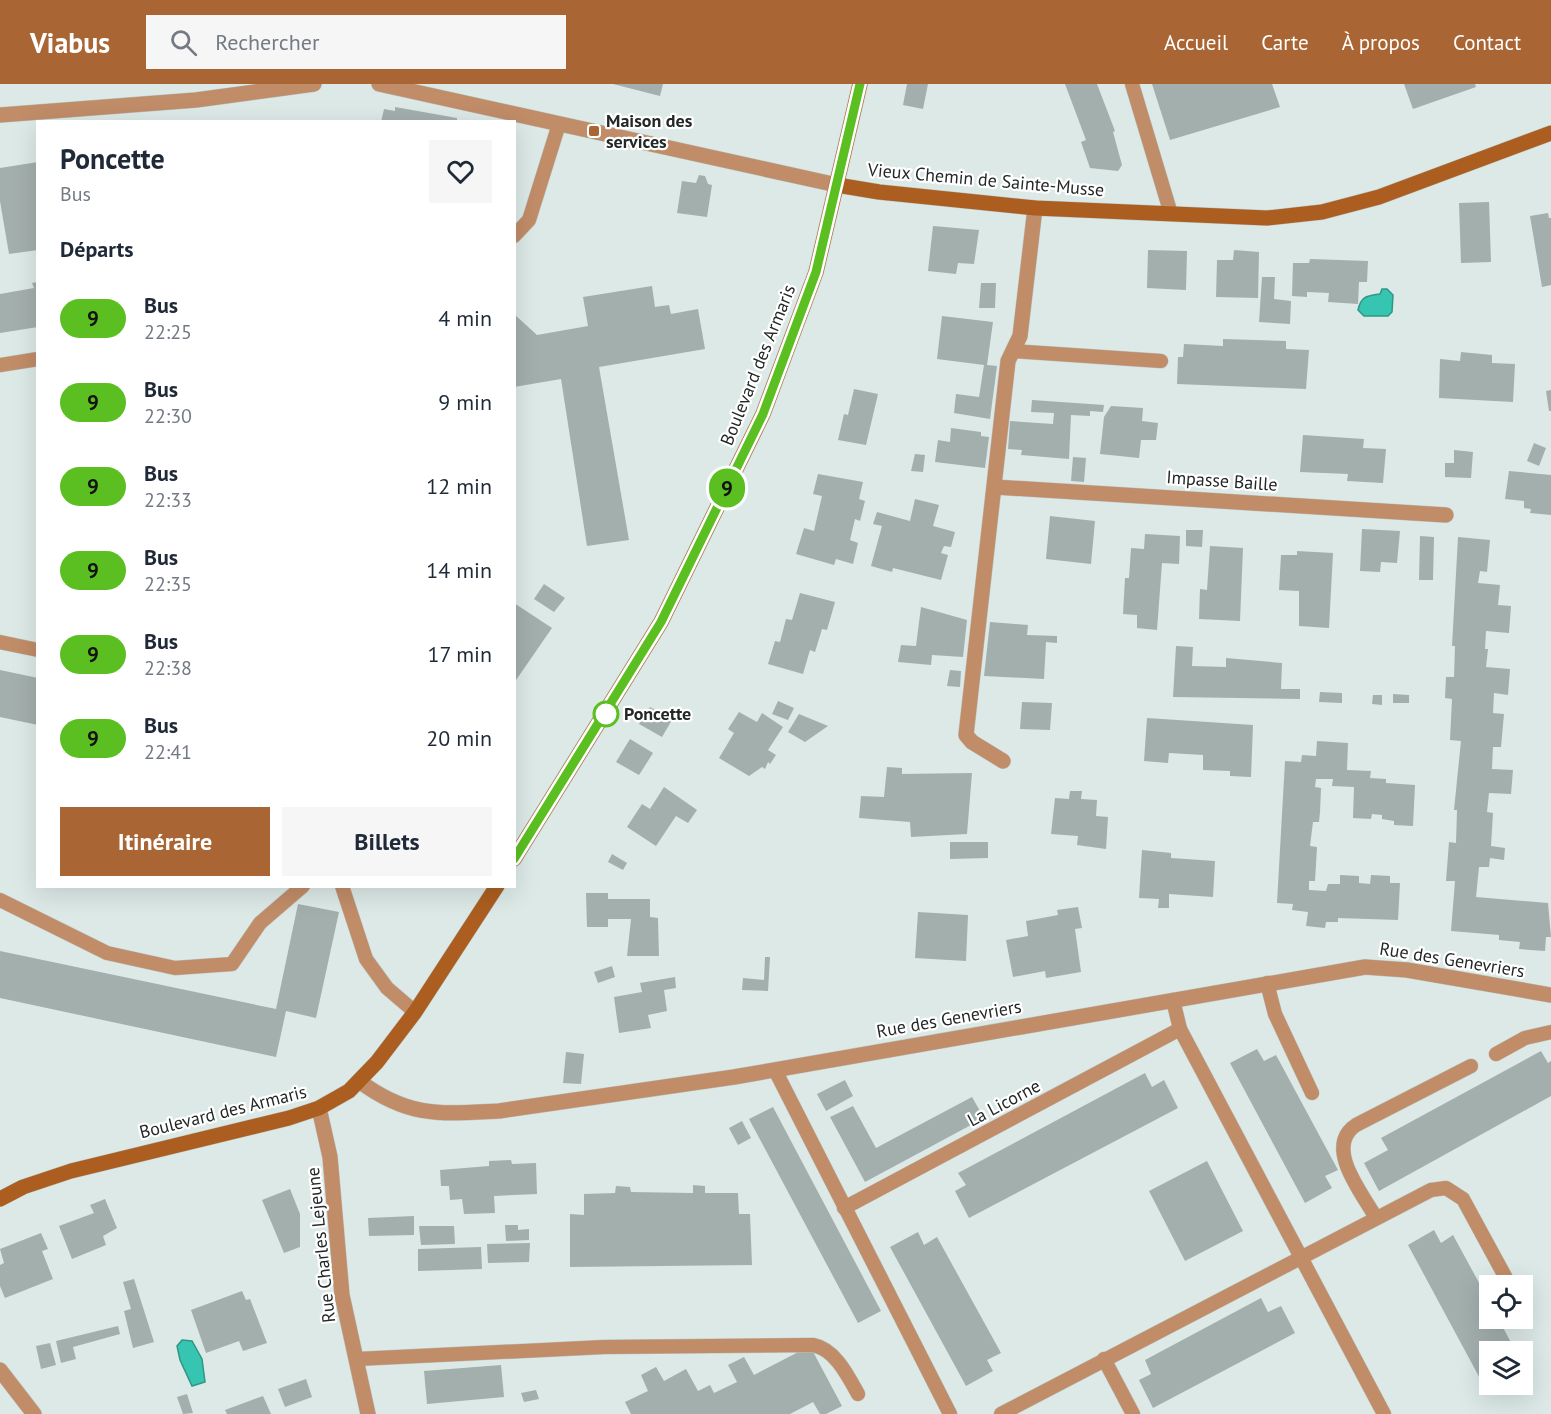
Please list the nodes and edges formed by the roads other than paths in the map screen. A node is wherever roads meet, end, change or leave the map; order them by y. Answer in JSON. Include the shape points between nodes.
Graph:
{"nodes":[{"id":1,"x":314,"y":84,"type":"edge"},
{"id":2,"x":379,"y":84,"type":"edge"},
{"id":3,"x":860,"y":84,"type":"edge"},
{"id":4,"x":1132,"y":84,"type":"edge"},
{"id":5,"x":0,"y":115,"type":"edge"},
{"id":6,"x":559,"y":124,"type":"junction"},
{"id":7,"x":1551,"y":133,"type":"edge"},
{"id":8,"x":837,"y":185,"type":"junction"},
{"id":9,"x":1035,"y":208,"type":"junction"},
{"id":10,"x":1171,"y":214,"type":"junction"},
{"id":11,"x":516,"y":234,"type":"edge"},
{"id":12,"x":1013,"y":351,"type":"junction"},
{"id":13,"x":36,"y":359,"type":"edge"},
{"id":14,"x":1161,"y":361,"type":"dead end"},
{"id":15,"x":0,"y":365,"type":"edge"},
{"id":16,"x":995,"y":487,"type":"junction"},
{"id":17,"x":1446,"y":515,"type":"dead end"},
{"id":18,"x":0,"y":642,"type":"edge"},
{"id":19,"x":36,"y":651,"type":"edge"},
{"id":20,"x":1003,"y":761,"type":"dead end"},
{"id":21,"x":516,"y":856,"type":"edge"},
{"id":22,"x":301,"y":888,"type":"edge"},
{"id":23,"x":343,"y":888,"type":"edge"},
{"id":24,"x":496,"y":888,"type":"edge"},
{"id":25,"x":0,"y":900,"type":"edge"},
{"id":26,"x":1268,"y":983,"type":"junction"},
{"id":27,"x":1551,"y":995,"type":"edge"},
{"id":28,"x":1173,"y":1000,"type":"junction"},
{"id":29,"x":415,"y":1012,"type":"junction"},
{"id":30,"x":1180,"y":1029,"type":"junction"},
{"id":31,"x":1551,"y":1032,"type":"edge"},
{"id":32,"x":1496,"y":1054,"type":"dead end"},
{"id":33,"x":1471,"y":1066,"type":"dead end"},
{"id":34,"x":775,"y":1070,"type":"junction"},
{"id":35,"x":359,"y":1082,"type":"junction"},
{"id":36,"x":1312,"y":1093,"type":"dead end"},
{"id":37,"x":319,"y":1108,"type":"junction"},
{"id":38,"x":0,"y":1199,"type":"edge"},
{"id":39,"x":844,"y":1208,"type":"junction"},
{"id":40,"x":1376,"y":1218,"type":"junction"},
{"id":41,"x":1301,"y":1257,"type":"junction"},
{"id":42,"x":1505,"y":1275,"type":"edge"},
{"id":43,"x":357,"y":1359,"type":"junction"},
{"id":44,"x":1104,"y":1359,"type":"junction"},
{"id":45,"x":0,"y":1370,"type":"edge"},
{"id":46,"x":858,"y":1394,"type":"dead end"},
{"id":47,"x":34,"y":1414,"type":"edge"},
{"id":48,"x":368,"y":1414,"type":"edge"},
{"id":49,"x":950,"y":1414,"type":"edge"},
{"id":50,"x":1001,"y":1414,"type":"edge"},
{"id":51,"x":1133,"y":1414,"type":"edge"},
{"id":52,"x":1384,"y":1414,"type":"edge"}],
"edges":[{"from":1,"to":5,"type":"street","via":[[196,100]]},
{"from":2,"to":6,"type":"street","name":"Vieux Chemin de Sainte-Musse"},
{"from":3,"to":8,"type":"main road","name":"Boulevard des Armaris"},
{"from":4,"to":10,"type":"lane"},
{"from":6,"to":8,"type":"street","name":"Vieux Chemin de Sainte-Musse"},
{"from":6,"to":11,"type":"lane","via":[[529,220]]},
{"from":7,"to":10,"type":"main road","name":"Vieux Chemin de Sainte-Musse","via":[[1379,197],[1322,212],[1267,218]]},
{"from":8,"to":9,"type":"main road","name":"Vieux Chemin de Sainte-Musse"},
{"from":8,"to":21,"type":"main road","name":"Boulevard des Armaris","via":[[816,272],[763,414],[661,622]]},
{"from":9,"to":10,"type":"main road","name":"Vieux Chemin de Sainte-Musse"},
{"from":9,"to":12,"type":"street","via":[[1020,336]]},
{"from":12,"to":14,"type":"lane"},
{"from":12,"to":16,"type":"street","via":[[1008,361]]},
{"from":13,"to":15,"type":"lane"},
{"from":16,"to":17,"type":"street","name":"Impasse Baille"},
{"from":16,"to":20,"type":"street","via":[[966,735]]},
{"from":18,"to":19,"type":"lane"},
{"from":22,"to":25,"type":"lane","via":[[260,923],[232,964],[175,968],[107,953]]},
{"from":23,"to":29,"type":"lane","via":[[366,959],[387,988]]},
{"from":24,"to":29,"type":"main road","name":"Boulevard des Armaris"},
{"from":26,"to":27,"type":"street","name":"Rue des Genevriers","via":[[1377,967]]},
{"from":26,"to":28,"type":"street","name":"Rue des Genevriers"},
{"from":26,"to":36,"type":"lane","via":[[1275,1014]]},
{"from":28,"to":30,"type":"lane"},
{"from":28,"to":34,"type":"street","name":"Rue des Genevriers"},
{"from":29,"to":35,"type":"main road","name":"Boulevard des Armaris"},
{"from":30,"to":39,"type":"lane","name":"La Licorne"},
{"from":30,"to":41,"type":"lane"},
{"from":31,"to":32,"type":"lane","via":[[1525,1038]]},
{"from":33,"to":40,"type":"lane","via":[[1356,1125],[1346,1134],[1343,1155]]},
{"from":34,"to":35,"type":"street","name":"Rue des Genevriers","via":[[640,1092],[460,1113],[405,1108]]},
{"from":34,"to":39,"type":"lane"},
{"from":35,"to":37,"type":"main road","name":"Boulevard des Armaris"},
{"from":37,"to":38,"type":"main road","name":"Boulevard des Armaris","via":[[70,1171]]},
{"from":37,"to":43,"type":"street","name":"Rue Charles Lejeune","via":[[330,1157],[342,1295]]},
{"from":39,"to":49,"type":"lane"},
{"from":40,"to":41,"type":"lane"},
{"from":40,"to":42,"type":"lane","via":[[1431,1190],[1451,1190],[1463,1199]]},
{"from":41,"to":44,"type":"lane"},
{"from":41,"to":52,"type":"lane"},
{"from":43,"to":46,"type":"lane","via":[[604,1347],[813,1345],[823,1348],[838,1363]]},
{"from":43,"to":48,"type":"street","name":"Rue Charles Lejeune"},
{"from":44,"to":50,"type":"lane"},
{"from":44,"to":51,"type":"lane"},
{"from":45,"to":47,"type":"street"}]}
